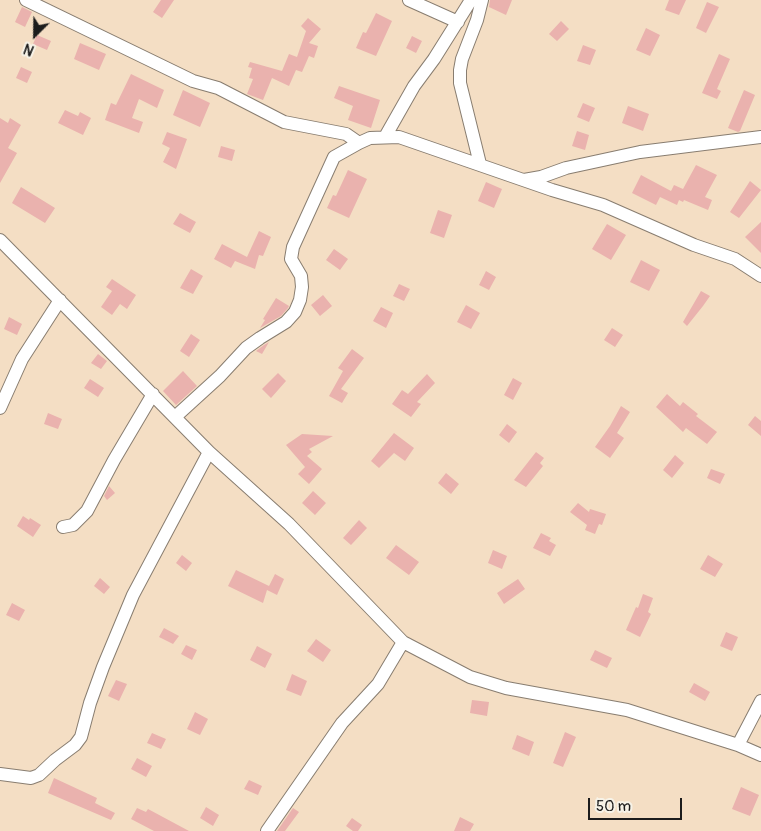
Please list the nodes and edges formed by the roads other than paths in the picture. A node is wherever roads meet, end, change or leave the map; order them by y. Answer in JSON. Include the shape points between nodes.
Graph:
{"nodes":[{"id":1,"x":26,"y":0,"type":"edge"},
{"id":2,"x":409,"y":0,"type":"edge"},
{"id":3,"x":471,"y":0,"type":"edge"},
{"id":4,"x":482,"y":0,"type":"edge"},
{"id":5,"x":458,"y":22,"type":"junction"},
{"id":6,"x":385,"y":137,"type":"junction"},
{"id":7,"x":761,"y":137,"type":"edge"},
{"id":8,"x":359,"y":143,"type":"junction"},
{"id":9,"x":480,"y":164,"type":"junction"},
{"id":10,"x":524,"y":180,"type":"junction"},
{"id":11,"x":0,"y":240,"type":"edge"},
{"id":12,"x":761,"y":276,"type":"edge"},
{"id":13,"x":60,"y":300,"type":"junction"},
{"id":14,"x":153,"y":394,"type":"junction"},
{"id":15,"x":0,"y":408,"type":"edge"},
{"id":16,"x":175,"y":417,"type":"junction"},
{"id":17,"x":209,"y":452,"type":"junction"},
{"id":18,"x":63,"y":526,"type":"dead end"},
{"id":19,"x":403,"y":642,"type":"junction"},
{"id":20,"x":761,"y":701,"type":"edge"},
{"id":21,"x":738,"y":745,"type":"junction"},
{"id":22,"x":761,"y":755,"type":"edge"},
{"id":23,"x":0,"y":774,"type":"edge"},
{"id":24,"x":267,"y":831,"type":"edge"}],
"edges":[{"from":1,"to":8,"type":"street","via":[[192,81],[218,88],[284,122],[346,134]]},
{"from":2,"to":5,"type":"street"},
{"from":3,"to":5,"type":"street"},
{"from":4,"to":9,"type":"street","via":[[460,70],[460,83]]},
{"from":5,"to":6,"type":"street","via":[[414,86]]},
{"from":6,"to":8,"type":"street"},
{"from":6,"to":9,"type":"street","via":[[399,137]]},
{"from":7,"to":10,"type":"street","via":[[640,152]]},
{"from":8,"to":16,"type":"street","via":[[334,157],[293,246],[291,259],[301,276],[302,287],[296,312],[246,348]]},
{"from":9,"to":10,"type":"street"},
{"from":10,"to":12,"type":"street","via":[[628,215],[670,235],[735,259]]},
{"from":11,"to":13,"type":"street"},
{"from":13,"to":14,"type":"street"},
{"from":13,"to":15,"type":"street","via":[[22,359]]},
{"from":14,"to":16,"type":"street"},
{"from":14,"to":18,"type":"street","via":[[88,511],[73,525]]},
{"from":16,"to":17,"type":"street"},
{"from":17,"to":19,"type":"street","via":[[289,524]]},
{"from":17,"to":23,"type":"street","via":[[133,595],[103,667],[81,737],[39,775],[31,778]]},
{"from":19,"to":21,"type":"street","via":[[470,677],[506,688],[627,710]]},
{"from":19,"to":24,"type":"street","via":[[378,684],[342,723]]},
{"from":20,"to":21,"type":"street"},
{"from":21,"to":22,"type":"street"}]}
